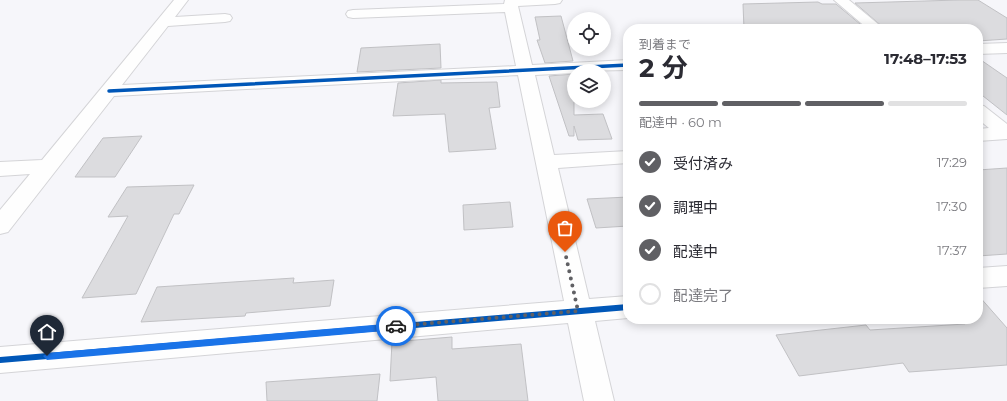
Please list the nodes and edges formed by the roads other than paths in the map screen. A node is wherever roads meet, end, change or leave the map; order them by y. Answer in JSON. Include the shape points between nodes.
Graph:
{"nodes":[{"id":1,"x":181,"y":0,"type":"edge"},
{"id":2,"x":555,"y":0,"type":"edge"},
{"id":3,"x":841,"y":0,"type":"edge"},
{"id":4,"x":512,"y":8,"type":"junction"},
{"id":5,"x":353,"y":14,"type":"dead end"},
{"id":6,"x":225,"y":18,"type":"dead end"},
{"id":7,"x":163,"y":22,"type":"junction"},
{"id":8,"x":872,"y":24,"type":"edge"},
{"id":9,"x":1007,"y":48,"type":"edge"},
{"id":10,"x":983,"y":49,"type":"edge"},
{"id":11,"x":623,"y":65,"type":"edge"},
{"id":12,"x":526,"y":70,"type":"junction"},
{"id":13,"x":109,"y":91,"type":"junction"},
{"id":14,"x":983,"y":114,"type":"edge"},
{"id":15,"x":1007,"y":133,"type":"edge"},
{"id":16,"x":983,"y":135,"type":"edge"},
{"id":17,"x":623,"y":157,"type":"edge"},
{"id":18,"x":546,"y":162,"type":"junction"},
{"id":19,"x":47,"y":166,"type":"junction"},
{"id":20,"x":0,"y":169,"type":"edge"},
{"id":21,"x":0,"y":226,"type":"edge"},
{"id":22,"x":1007,"y":276,"type":"edge"},
{"id":23,"x":983,"y":278,"type":"edge"},
{"id":24,"x":623,"y":307,"type":"edge"},
{"id":25,"x":578,"y":311,"type":"junction"},
{"id":26,"x":0,"y":360,"type":"edge"},
{"id":27,"x":599,"y":401,"type":"edge"}],
"edges":[{"from":1,"to":7,"type":"street"},
{"from":2,"to":4,"type":"street","via":[[510,2]]},
{"from":3,"to":8,"type":"street"},
{"from":4,"to":5,"type":"street"},
{"from":4,"to":12,"type":"street"},
{"from":6,"to":7,"type":"street"},
{"from":7,"to":13,"type":"street"},
{"from":9,"to":10,"type":"street"},
{"from":11,"to":12,"type":"street"},
{"from":12,"to":13,"type":"street"},
{"from":12,"to":18,"type":"street"},
{"from":13,"to":19,"type":"street"},
{"from":14,"to":15,"type":"street"},
{"from":15,"to":16,"type":"street"},
{"from":17,"to":18,"type":"street"},
{"from":18,"to":25,"type":"street"},
{"from":19,"to":20,"type":"street"},
{"from":19,"to":21,"type":"street"},
{"from":22,"to":23,"type":"street"},
{"from":24,"to":25,"type":"street"},
{"from":25,"to":26,"type":"street"},
{"from":25,"to":27,"type":"street"}]}
